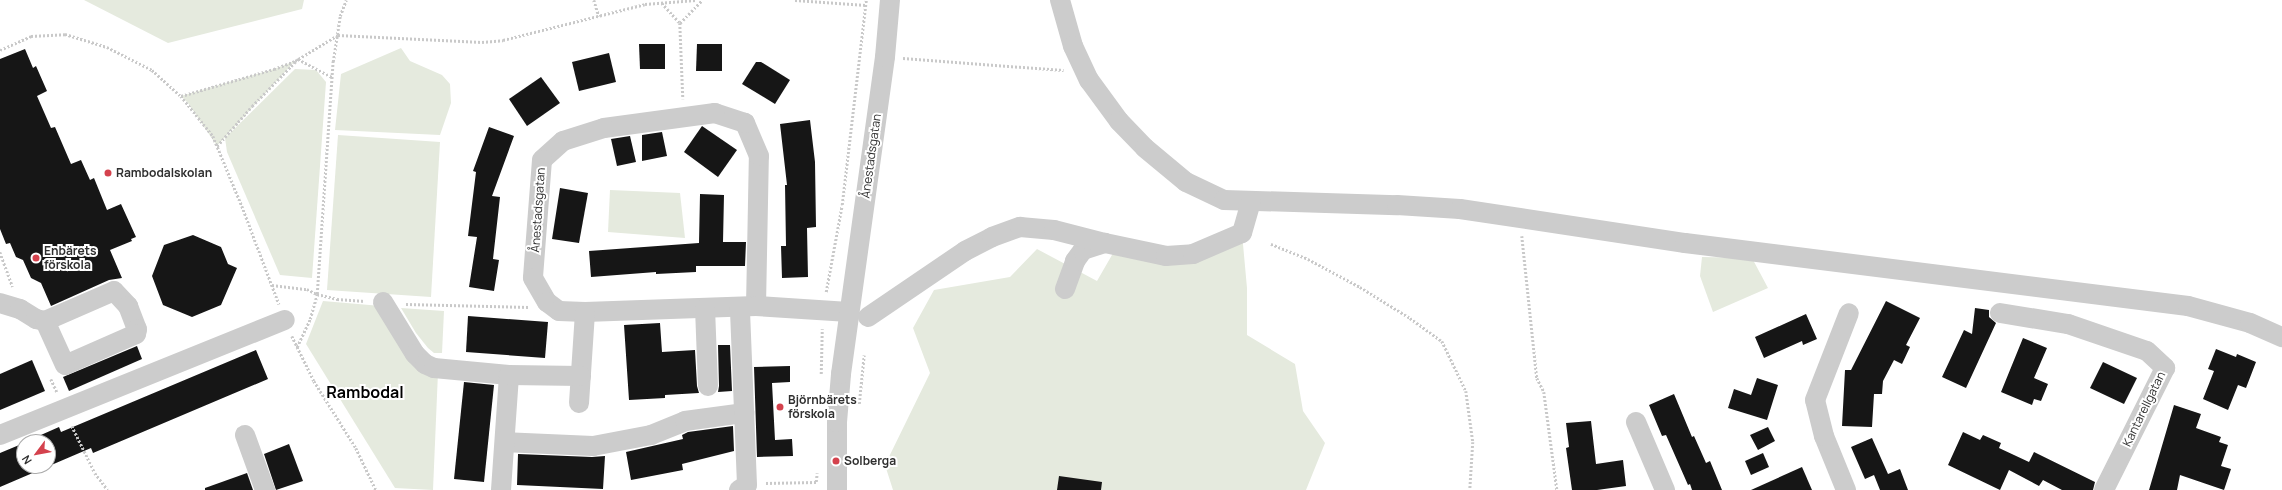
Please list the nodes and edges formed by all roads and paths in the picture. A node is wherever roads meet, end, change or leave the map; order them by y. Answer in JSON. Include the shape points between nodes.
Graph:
{"nodes":[{"id":1,"x":346,"y":0,"type":"edge"},
{"id":2,"x":594,"y":0,"type":"edge"},
{"id":3,"x":696,"y":0,"type":"edge"},
{"id":4,"x":702,"y":0,"type":"edge"},
{"id":5,"x":795,"y":0,"type":"edge"},
{"id":6,"x":866,"y":0,"type":"edge"},
{"id":7,"x":890,"y":0,"type":"edge"},
{"id":8,"x":1060,"y":0,"type":"edge"},
{"id":9,"x":662,"y":3,"type":"junction"},
{"id":10,"x":866,"y":5,"type":"junction"},
{"id":11,"x":598,"y":16,"type":"junction"},
{"id":12,"x":680,"y":23,"type":"junction"},
{"id":13,"x":338,"y":35,"type":"junction"},
{"id":14,"x":0,"y":50,"type":"edge"},
{"id":15,"x":885,"y":56,"type":"junction"},
{"id":16,"x":298,"y":59,"type":"junction"},
{"id":17,"x":1086,"y":72,"type":"junction"},
{"id":18,"x":333,"y":78,"type":"junction"},
{"id":19,"x":181,"y":96,"type":"junction"},
{"id":20,"x":683,"y":117,"type":"junction"},
{"id":21,"x":217,"y":146,"type":"junction"},
{"id":22,"x":1251,"y":201,"type":"junction"},
{"id":23,"x":1520,"y":218,"type":"junction"},
{"id":24,"x":1105,"y":243,"type":"junction"},
{"id":25,"x":1271,"y":244,"type":"dead end"},
{"id":26,"x":272,"y":285,"type":"junction"},
{"id":27,"x":1065,"y":289,"type":"dead end"},
{"id":28,"x":317,"y":294,"type":"junction"},
{"id":29,"x":383,"y":302,"type":"junction"},
{"id":30,"x":547,"y":302,"type":"junction"},
{"id":31,"x":0,"y":304,"type":"edge"},
{"id":32,"x":748,"y":306,"type":"junction"},
{"id":33,"x":705,"y":308,"type":"junction"},
{"id":34,"x":823,"y":310,"type":"junction"},
{"id":35,"x":585,"y":312,"type":"junction"},
{"id":36,"x":849,"y":312,"type":"junction"},
{"id":37,"x":1849,"y":313,"type":"dead end"},
{"id":38,"x":2000,"y":313,"type":"dead end"},
{"id":39,"x":868,"y":317,"type":"dead end"},
{"id":40,"x":285,"y":320,"type":"junction"},
{"id":41,"x":45,"y":321,"type":"dead end"},
{"id":42,"x":2282,"y":337,"type":"edge"},
{"id":43,"x":297,"y":347,"type":"junction"},
{"id":44,"x":508,"y":375,"type":"junction"},
{"id":45,"x":581,"y":376,"type":"junction"},
{"id":46,"x":708,"y":386,"type":"dead end"},
{"id":47,"x":579,"y":403,"type":"dead end"},
{"id":48,"x":744,"y":413,"type":"junction"},
{"id":49,"x":1636,"y":422,"type":"dead end"},
{"id":50,"x":0,"y":435,"type":"edge"},
{"id":51,"x":245,"y":435,"type":"dead end"},
{"id":52,"x":505,"y":442,"type":"junction"},
{"id":53,"x":816,"y":482,"type":"dead end"},
{"id":54,"x":743,"y":488,"type":"edge"},
{"id":55,"x":264,"y":490,"type":"edge"},
{"id":56,"x":376,"y":490,"type":"edge"},
{"id":57,"x":501,"y":490,"type":"edge"},
{"id":58,"x":837,"y":490,"type":"edge"},
{"id":59,"x":1470,"y":490,"type":"edge"},
{"id":60,"x":1557,"y":490,"type":"edge"},
{"id":61,"x":1665,"y":490,"type":"edge"},
{"id":62,"x":1846,"y":490,"type":"edge"},
{"id":63,"x":2104,"y":490,"type":"edge"}],
"edges":[{"from":1,"to":13,"type":"path","via":[[340,16]]},
{"from":2,"to":11,"type":"path"},
{"from":3,"to":9,"type":"path"},
{"from":4,"to":12,"type":"path"},
{"from":5,"to":10,"type":"path"},
{"from":6,"to":10,"type":"path"},
{"from":7,"to":15,"type":"street","name":"Ånestadsgatan"},
{"from":8,"to":17,"type":"street","via":[[1073,46]]},
{"from":9,"to":11,"type":"path","via":[[645,4]]},
{"from":9,"to":12,"type":"path"},
{"from":10,"to":34,"type":"path","via":[[842,205]]},
{"from":11,"to":13,"type":"path","via":[[503,40],[482,42]]},
{"from":12,"to":20,"type":"path"},
{"from":13,"to":16,"type":"path"},
{"from":13,"to":18,"type":"path"},
{"from":14,"to":19,"type":"path","via":[[31,36],[65,34],[107,47],[152,70]]},
{"from":15,"to":17,"type":"path"},
{"from":15,"to":36,"type":"street","name":"Ånestadsgatan"},
{"from":16,"to":18,"type":"path"},
{"from":16,"to":19,"type":"path","via":[[274,69]]},
{"from":16,"to":21,"type":"path"},
{"from":17,"to":22,"type":"street","via":[[1119,121],[1145,148],[1186,182],[1224,200]]},
{"from":18,"to":28,"type":"path"},
{"from":19,"to":21,"type":"path","via":[[213,136]]},
{"from":20,"to":30,"type":"street","name":"Ånestadsgatan","via":[[604,128],[563,141],[542,160],[533,278]]},
{"from":20,"to":32,"type":"street","name":"Ånestadsgatan","via":[[715,113],[745,123],[759,156]]},
{"from":21,"to":26,"type":"path"},
{"from":22,"to":23,"type":"street","via":[[1405,205],[1460,209]]},
{"from":22,"to":24,"type":"street","via":[[1242,233],[1193,254],[1166,256]]},
{"from":23,"to":42,"type":"street","via":[[1716,247],[2188,306],[2250,323]]},
{"from":23,"to":60,"type":"path","via":[[1537,378],[1544,392]]},
{"from":24,"to":27,"type":"street","via":[[1083,250],[1067,278]]},
{"from":24,"to":39,"type":"street","via":[[1054,230],[1020,227],[992,237],[965,251]]},
{"from":25,"to":59,"type":"path","via":[[1308,259],[1360,287],[1442,341],[1466,390],[1473,442]]},
{"from":26,"to":28,"type":"path"},
{"from":26,"to":40,"type":"path"},
{"from":28,"to":29,"type":"path","via":[[337,299]]},
{"from":28,"to":43,"type":"path","via":[[310,319]]},
{"from":29,"to":30,"type":"path","via":[[527,308]]},
{"from":29,"to":44,"type":"street","via":[[415,354],[425,364],[434,368]]},
{"from":30,"to":35,"type":"street","via":[[559,311]]},
{"from":31,"to":41,"type":"street","via":[[20,309],[36,319]]},
{"from":32,"to":33,"type":"street"},
{"from":32,"to":34,"type":"street"},
{"from":32,"to":48,"type":"street","name":"Ånestadsgatan"},
{"from":33,"to":35,"type":"street"},
{"from":33,"to":46,"type":"street"},
{"from":34,"to":36,"type":"street"},
{"from":35,"to":45,"type":"street"},
{"from":36,"to":58,"type":"street","name":"Ånestadsgatan","via":[[837,422]]},
{"from":37,"to":62,"type":"street","via":[[1815,400],[1824,436]]},
{"from":38,"to":63,"type":"street","name":"Kantarellgatan","via":[[2068,324],[2147,351],[2165,368]]},
{"from":40,"to":43,"type":"path"},
{"from":40,"to":50,"type":"street"},
{"from":43,"to":56,"type":"path","via":[[314,381],[356,448]]},
{"from":44,"to":45,"type":"street"},
{"from":44,"to":52,"type":"street"},
{"from":45,"to":47,"type":"street"},
{"from":48,"to":52,"type":"street","via":[[685,421],[651,435],[593,446]]},
{"from":48,"to":54,"type":"street","name":"Ånestadsgatan"},
{"from":49,"to":61,"type":"street"},
{"from":51,"to":55,"type":"street"},
{"from":52,"to":57,"type":"street"},
{"from":53,"to":54,"type":"path","via":[[774,482]]}]}
